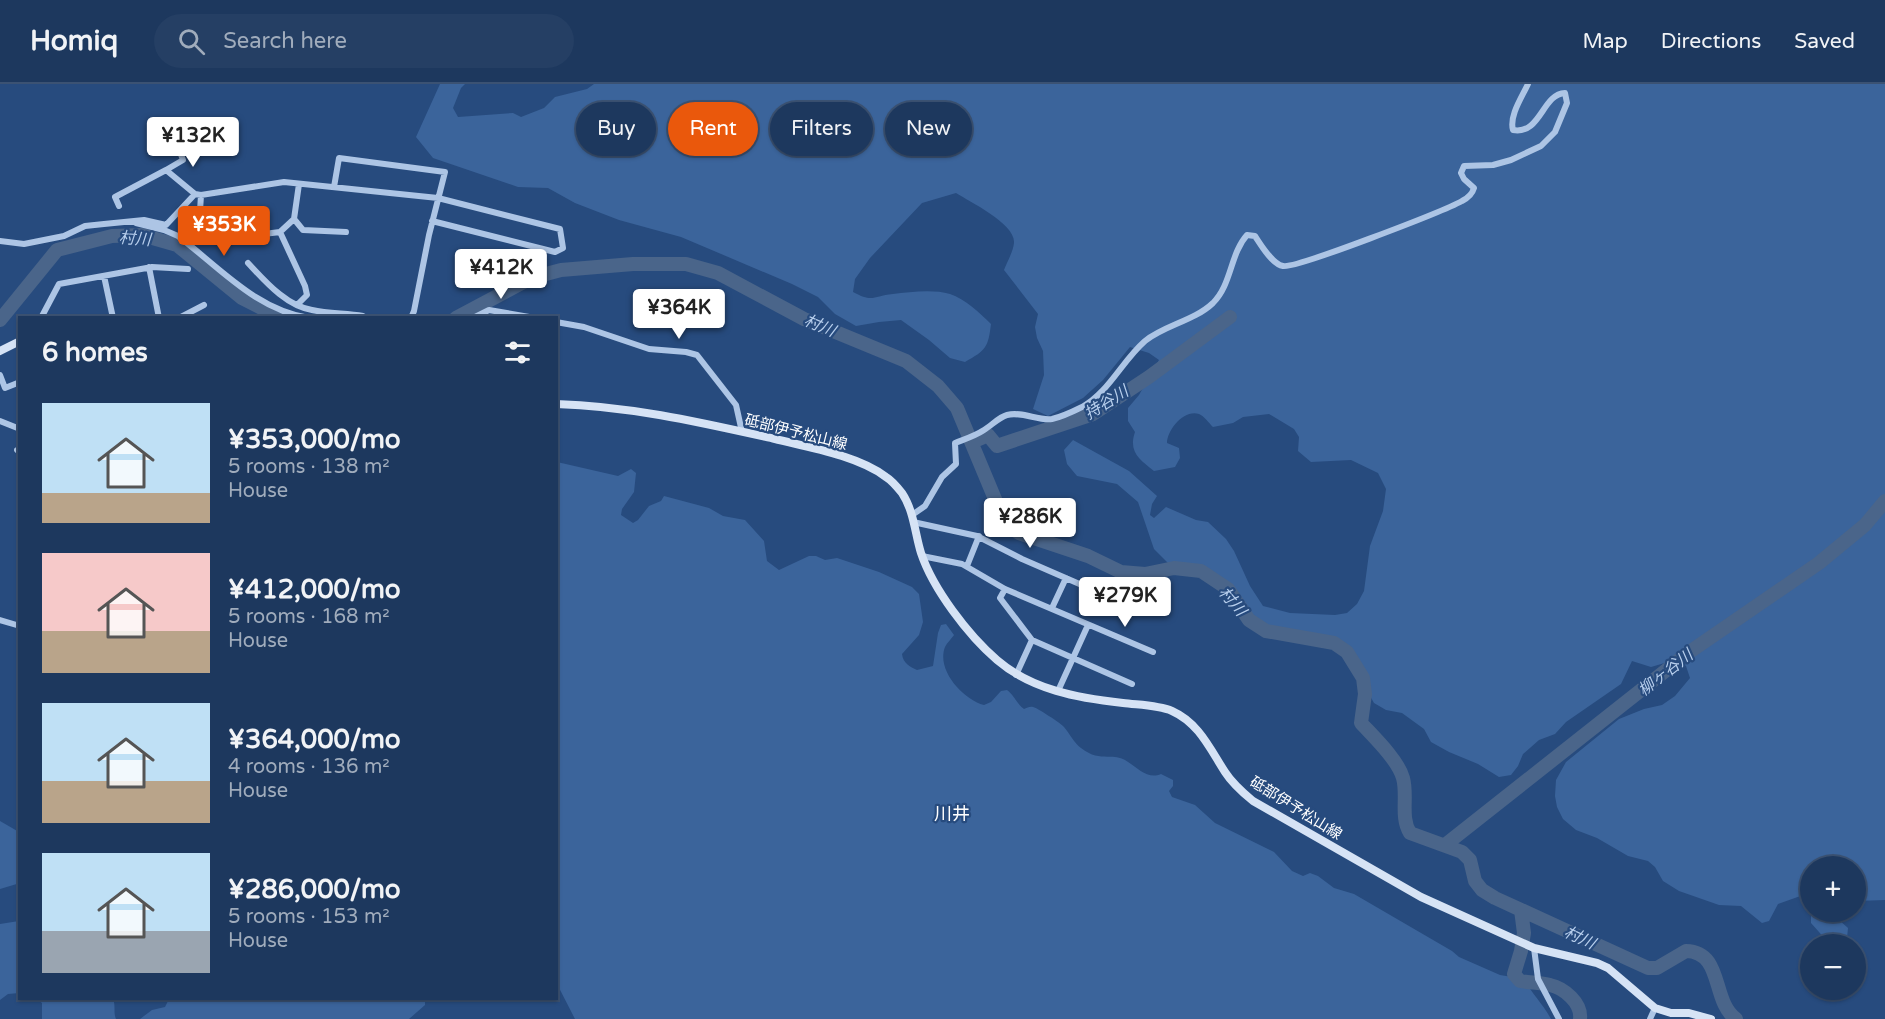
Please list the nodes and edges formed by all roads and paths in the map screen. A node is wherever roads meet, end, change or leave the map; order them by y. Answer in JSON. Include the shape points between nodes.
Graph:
{"nodes":[{"id":1,"x":1528,"y":84,"type":"edge"},
{"id":2,"x":179,"y":149,"type":"dead end"},
{"id":3,"x":166,"y":170,"type":"junction"},
{"id":4,"x":299,"y":184,"type":"junction"},
{"id":5,"x":334,"y":187,"type":"junction"},
{"id":6,"x":198,"y":194,"type":"junction"},
{"id":7,"x":438,"y":198,"type":"junction"},
{"id":8,"x":119,"y":207,"type":"dead end"},
{"id":9,"x":294,"y":219,"type":"junction"},
{"id":10,"x":132,"y":221,"type":"junction"},
{"id":11,"x":432,"y":221,"type":"junction"},
{"id":12,"x":280,"y":232,"type":"junction"},
{"id":13,"x":346,"y":232,"type":"dead end"},
{"id":14,"x":0,"y":241,"type":"edge"},
{"id":15,"x":248,"y":263,"type":"dead end"},
{"id":16,"x":148,"y":267,"type":"junction"},
{"id":17,"x":188,"y":268,"type":"dead end"},
{"id":18,"x":104,"y":276,"type":"junction"},
{"id":19,"x":204,"y":305,"type":"dead end"},
{"id":20,"x":297,"y":305,"type":"junction"},
{"id":21,"x":42,"y":316,"type":"edge"},
{"id":22,"x":113,"y":316,"type":"edge"},
{"id":23,"x":159,"y":316,"type":"edge"},
{"id":24,"x":183,"y":316,"type":"edge"},
{"id":25,"x":295,"y":316,"type":"edge"},
{"id":26,"x":363,"y":316,"type":"edge"},
{"id":27,"x":412,"y":316,"type":"edge"},
{"id":28,"x":477,"y":316,"type":"edge"},
{"id":29,"x":524,"y":316,"type":"edge"},
{"id":30,"x":558,"y":322,"type":"edge"},
{"id":31,"x":18,"y":342,"type":"edge"},
{"id":32,"x":0,"y":351,"type":"edge"},
{"id":33,"x":0,"y":375,"type":"edge"},
{"id":34,"x":18,"y":383,"type":"edge"},
{"id":35,"x":558,"y":404,"type":"edge"},
{"id":36,"x":0,"y":421,"type":"edge"},
{"id":37,"x":18,"y":428,"type":"edge"},
{"id":38,"x":742,"y":432,"type":"junction"},
{"id":39,"x":913,"y":519,"type":"junction"},
{"id":40,"x":979,"y":537,"type":"junction"},
{"id":41,"x":922,"y":556,"type":"junction"},
{"id":42,"x":967,"y":566,"type":"junction"},
{"id":43,"x":1066,"y":578,"type":"junction"},
{"id":44,"x":1005,"y":589,"type":"junction"},
{"id":45,"x":1052,"y":608,"type":"junction"},
{"id":46,"x":1137,"y":609,"type":"dead end"},
{"id":47,"x":0,"y":620,"type":"edge"},
{"id":48,"x":18,"y":625,"type":"edge"},
{"id":49,"x":1088,"y":626,"type":"junction"},
{"id":50,"x":1032,"y":640,"type":"junction"},
{"id":51,"x":1153,"y":652,"type":"dead end"},
{"id":52,"x":1074,"y":657,"type":"junction"},
{"id":53,"x":1016,"y":675,"type":"junction"},
{"id":54,"x":1132,"y":684,"type":"dead end"},
{"id":55,"x":1058,"y":691,"type":"junction"},
{"id":56,"x":1534,"y":948,"type":"junction"},
{"id":57,"x":1655,"y":1008,"type":"junction"},
{"id":58,"x":1559,"y":1019,"type":"edge"},
{"id":59,"x":1650,"y":1019,"type":"edge"},
{"id":60,"x":1712,"y":1019,"type":"edge"}],
"edges":[{"from":1,"to":39,"type":"street","via":[[1512,118],[1513,130],[1527,129],[1554,97],[1565,93],[1567,103],[1555,132],[1540,146],[1511,160],[1464,166],[1461,173],[1474,188],[1469,197],[1287,267],[1275,262],[1255,236],[1247,235],[1241,241],[1228,282],[1212,304],[1145,341],[1095,398],[1051,419],[1006,415],[955,443],[956,464],[942,477]]},
{"from":2,"to":3,"type":"street","via":[[183,160]]},
{"from":3,"to":6,"type":"street"},
{"from":3,"to":8,"type":"street","via":[[115,197]]},
{"from":4,"to":5,"type":"street"},
{"from":4,"to":6,"type":"street","via":[[284,182]]},
{"from":4,"to":9,"type":"street"},
{"from":5,"to":7,"type":"street"},
{"from":5,"to":7,"type":"street","via":[[339,158],[445,172]]},
{"from":6,"to":10,"type":"street","via":[[166,225]]},
{"from":6,"to":12,"type":"street","via":[[202,242]]},
{"from":7,"to":11,"type":"street"},
{"from":7,"to":11,"type":"street","via":[[560,229],[563,248],[555,252]]},
{"from":9,"to":12,"type":"street"},
{"from":9,"to":13,"type":"street","via":[[303,230]]},
{"from":10,"to":14,"type":"street","via":[[85,226],[64,236],[24,244]]},
{"from":10,"to":25,"type":"street","via":[[178,236],[267,305]]},
{"from":11,"to":27,"type":"street"},
{"from":12,"to":20,"type":"street","via":[[305,286],[307,296]]},
{"from":15,"to":20,"type":"street"},
{"from":16,"to":17,"type":"street"},
{"from":16,"to":18,"type":"street"},
{"from":16,"to":23,"type":"street"},
{"from":18,"to":21,"type":"street","via":[[59,284]]},
{"from":18,"to":22,"type":"street"},
{"from":19,"to":24,"type":"street"},
{"from":20,"to":26,"type":"street"},
{"from":28,"to":29,"type":"street","via":[[489,310]]},
{"from":30,"to":38,"type":"street","via":[[649,349],[697,356],[736,405]]},
{"from":31,"to":32,"type":"main road"},
{"from":33,"to":34,"type":"street","via":[[5,388]]},
{"from":35,"to":38,"type":"main road","name":"砥部伊予松山線","via":[[604,406]]},
{"from":36,"to":37,"type":"street"},
{"from":38,"to":39,"type":"main road","name":"砥部伊予松山線","via":[[827,451],[859,463],[886,477],[902,494]]},
{"from":39,"to":40,"type":"street"},
{"from":39,"to":41,"type":"main road","name":"砥部伊予松山線"},
{"from":40,"to":42,"type":"street"},
{"from":40,"to":43,"type":"street"},
{"from":41,"to":42,"type":"street"},
{"from":41,"to":53,"type":"main road","name":"砥部伊予松山線","via":[[950,607],[995,658]]},
{"from":42,"to":44,"type":"street"},
{"from":43,"to":45,"type":"street"},
{"from":43,"to":46,"type":"street"},
{"from":44,"to":45,"type":"street"},
{"from":44,"to":50,"type":"street","via":[[1000,598]]},
{"from":45,"to":49,"type":"street"},
{"from":47,"to":48,"type":"street"},
{"from":49,"to":51,"type":"street"},
{"from":49,"to":52,"type":"street"},
{"from":50,"to":52,"type":"street"},
{"from":50,"to":53,"type":"street"},
{"from":52,"to":54,"type":"street"},
{"from":52,"to":55,"type":"street"},
{"from":53,"to":55,"type":"main road","name":"砥部伊予松山線"},
{"from":55,"to":56,"type":"main road","name":"砥部伊予松山線","via":[[1172,711],[1201,734],[1225,772],[1253,801],[1421,897]]},
{"from":56,"to":57,"type":"main road","name":"砥部伊予松山線","via":[[1602,965]]},
{"from":56,"to":58,"type":"street","via":[[1538,980]]},
{"from":57,"to":59,"type":"street"},
{"from":57,"to":60,"type":"main road"}]}
